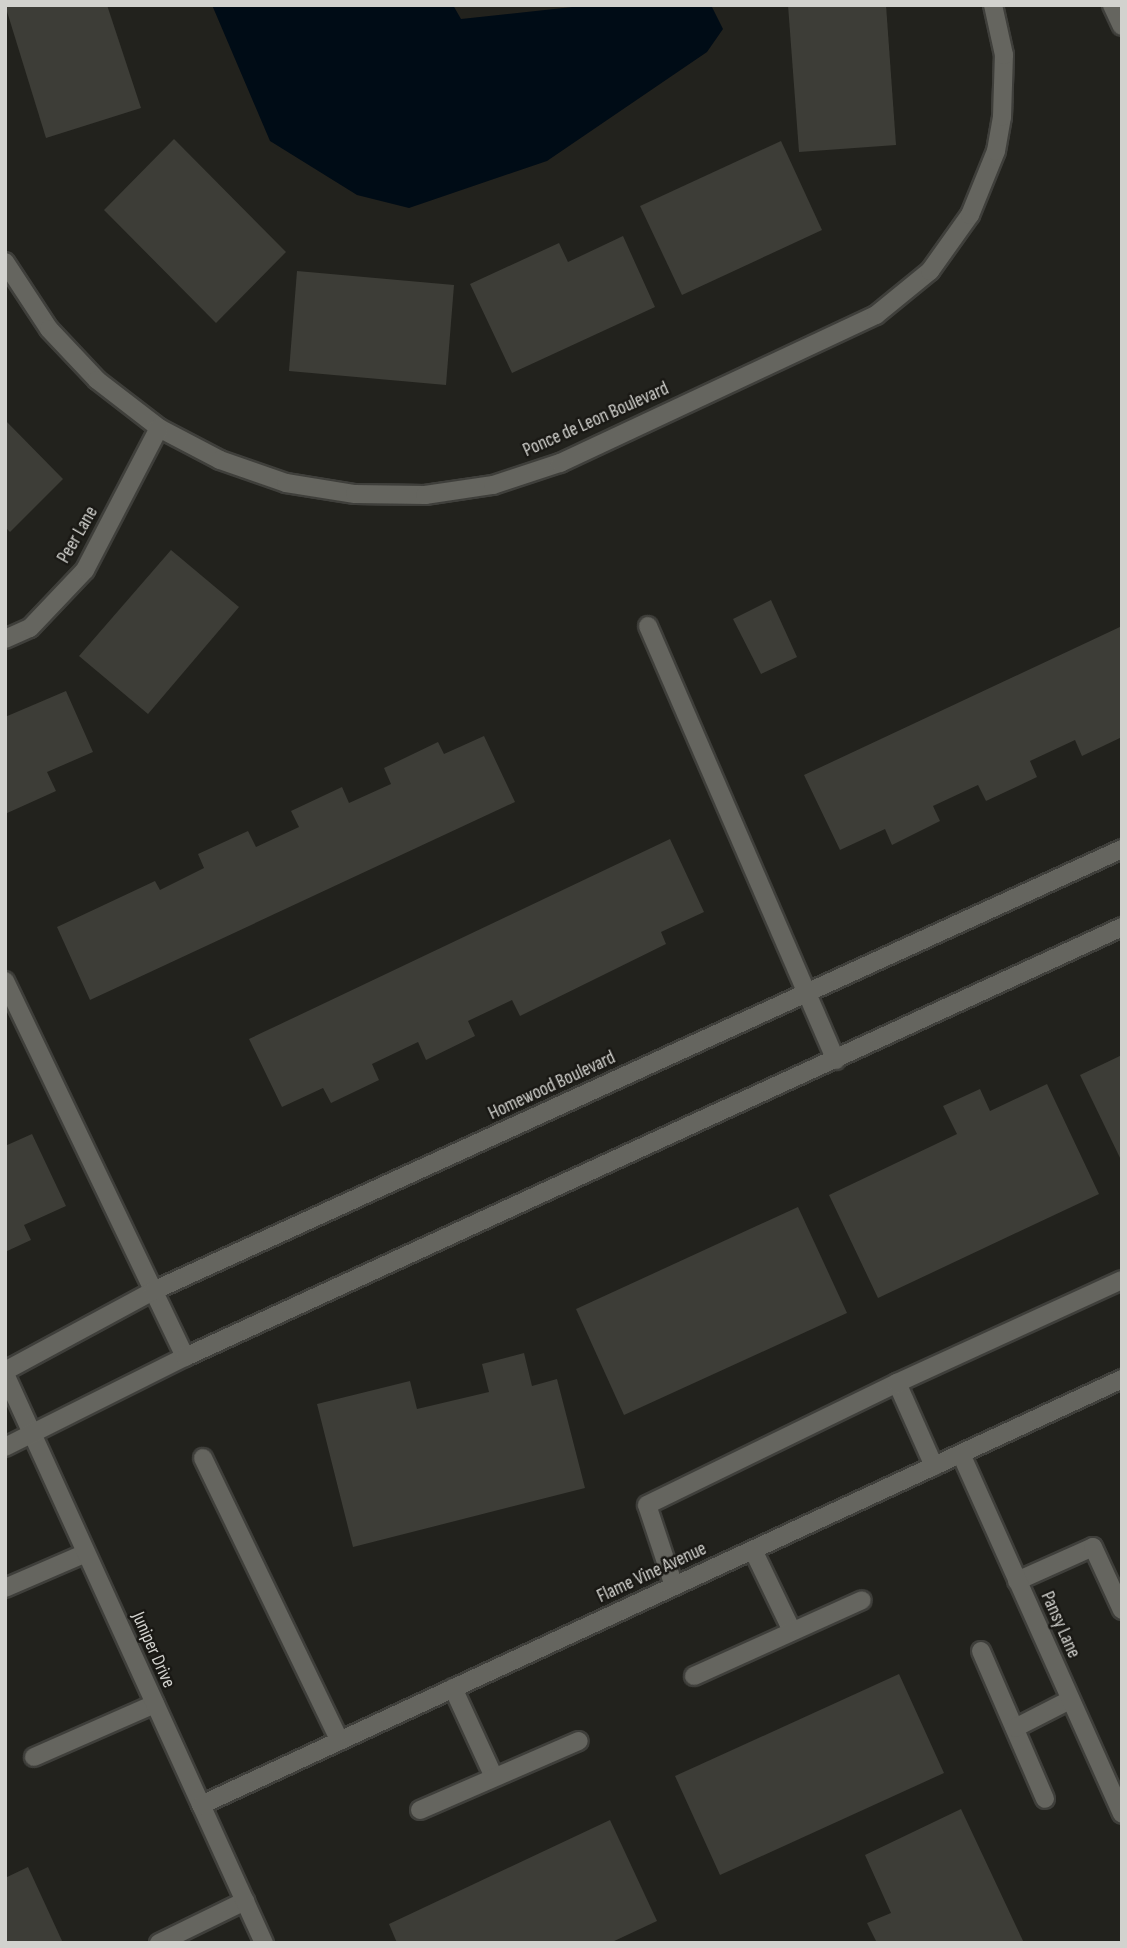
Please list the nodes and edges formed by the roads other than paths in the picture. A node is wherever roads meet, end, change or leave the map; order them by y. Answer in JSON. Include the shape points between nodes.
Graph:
{"nodes":[{"id":1,"x":993,"y":5,"type":"edge"},
{"id":2,"x":1112,"y":5,"type":"edge"},
{"id":3,"x":1122,"y":26,"type":"edge"},
{"id":4,"x":5,"y":262,"type":"edge"},
{"id":5,"x":159,"y":428,"type":"junction"},
{"id":6,"x":648,"y":626,"type":"dead end"},
{"id":7,"x":5,"y":639,"type":"edge"},
{"id":8,"x":1122,"y":849,"type":"edge"},
{"id":9,"x":1122,"y":926,"type":"edge"},
{"id":10,"x":5,"y":981,"type":"edge"},
{"id":11,"x":810,"y":992,"type":"junction"},
{"id":12,"x":836,"y":1060,"type":"junction"},
{"id":13,"x":1122,"y":1280,"type":"edge"},
{"id":14,"x":153,"y":1291,"type":"junction"},
{"id":15,"x":185,"y":1357,"type":"junction"},
{"id":16,"x":5,"y":1372,"type":"edge"},
{"id":17,"x":1122,"y":1379,"type":"edge"},
{"id":18,"x":897,"y":1382,"type":"junction"},
{"id":19,"x":33,"y":1434,"type":"junction"},
{"id":20,"x":5,"y":1447,"type":"edge"},
{"id":21,"x":961,"y":1454,"type":"junction"},
{"id":22,"x":203,"y":1458,"type":"dead end"},
{"id":23,"x":934,"y":1466,"type":"junction"},
{"id":24,"x":753,"y":1550,"type":"junction"},
{"id":25,"x":86,"y":1553,"type":"junction"},
{"id":26,"x":1017,"y":1581,"type":"junction"},
{"id":27,"x":674,"y":1586,"type":"junction"},
{"id":28,"x":5,"y":1588,"type":"edge"},
{"id":29,"x":862,"y":1600,"type":"dead end"},
{"id":30,"x":1122,"y":1610,"type":"edge"},
{"id":31,"x":792,"y":1631,"type":"junction"},
{"id":32,"x":981,"y":1651,"type":"dead end"},
{"id":33,"x":694,"y":1676,"type":"dead end"},
{"id":34,"x":453,"y":1688,"type":"junction"},
{"id":35,"x":1070,"y":1700,"type":"junction"},
{"id":36,"x":155,"y":1704,"type":"junction"},
{"id":37,"x":1015,"y":1728,"type":"junction"},
{"id":38,"x":340,"y":1741,"type":"junction"},
{"id":39,"x":579,"y":1741,"type":"dead end"},
{"id":40,"x":34,"y":1757,"type":"dead end"},
{"id":41,"x":494,"y":1777,"type":"junction"},
{"id":42,"x":1045,"y":1799,"type":"dead end"},
{"id":43,"x":201,"y":1805,"type":"junction"},
{"id":44,"x":420,"y":1810,"type":"dead end"},
{"id":45,"x":1122,"y":1814,"type":"edge"},
{"id":46,"x":245,"y":1901,"type":"junction"},
{"id":47,"x":159,"y":1943,"type":"edge"},
{"id":48,"x":264,"y":1943,"type":"edge"}],
"edges":[{"from":1,"to":5,"type":"street","name":"Ponce de Leon Boulevard","via":[[1003,55],[1002,117],[985,184],[952,244],[905,295],[876,315],[560,463],[494,485],[439,493],[355,495],[286,483],[220,460]]},
{"from":2,"to":3,"type":"street"},
{"from":4,"to":5,"type":"street","name":"Ponce de Leon Boulevard","via":[[49,329],[87,370]]},
{"from":5,"to":7,"type":"street","name":"Peer Lane","via":[[85,570],[30,628]]},
{"from":6,"to":11,"type":"street"},
{"from":8,"to":11,"type":"street","name":"Homewood Boulevard"},
{"from":9,"to":12,"type":"street"},
{"from":10,"to":14,"type":"street"},
{"from":11,"to":12,"type":"street"},
{"from":11,"to":14,"type":"street","name":"Homewood Boulevard"},
{"from":12,"to":15,"type":"street"},
{"from":13,"to":18,"type":"street"},
{"from":14,"to":15,"type":"street"},
{"from":14,"to":16,"type":"street","name":"Homewood Boulevard"},
{"from":15,"to":19,"type":"street"},
{"from":16,"to":19,"type":"street","name":"Juniper Drive"},
{"from":17,"to":21,"type":"street","name":"Flame Vine Avenue"},
{"from":18,"to":23,"type":"street"},
{"from":18,"to":27,"type":"street","via":[[647,1505]]},
{"from":19,"to":20,"type":"street"},
{"from":19,"to":25,"type":"street","name":"Juniper Drive"},
{"from":21,"to":23,"type":"street","name":"Flame Vine Avenue"},
{"from":21,"to":26,"type":"street","name":"Pansy Lane"},
{"from":22,"to":38,"type":"street"},
{"from":23,"to":24,"type":"street","name":"Flame Vine Avenue"},
{"from":24,"to":27,"type":"street","name":"Flame Vine Avenue"},
{"from":24,"to":31,"type":"street"},
{"from":25,"to":28,"type":"street"},
{"from":25,"to":36,"type":"street","name":"Juniper Drive"},
{"from":26,"to":30,"type":"street","via":[[1093,1547]]},
{"from":26,"to":35,"type":"street","name":"Pansy Lane"},
{"from":27,"to":34,"type":"street","name":"Flame Vine Avenue"},
{"from":29,"to":31,"type":"street"},
{"from":31,"to":33,"type":"street"},
{"from":32,"to":37,"type":"street"},
{"from":34,"to":38,"type":"street","name":"Flame Vine Avenue"},
{"from":34,"to":41,"type":"street"},
{"from":35,"to":37,"type":"street"},
{"from":35,"to":45,"type":"street","name":"Pansy Lane"},
{"from":36,"to":40,"type":"street"},
{"from":36,"to":43,"type":"street","name":"Juniper Drive"},
{"from":37,"to":42,"type":"street"},
{"from":38,"to":43,"type":"street","name":"Flame Vine Avenue"},
{"from":39,"to":41,"type":"street"},
{"from":41,"to":44,"type":"street"},
{"from":43,"to":46,"type":"street","name":"Juniper Drive"},
{"from":46,"to":47,"type":"street"},
{"from":46,"to":48,"type":"street","name":"Juniper Drive"}]}
